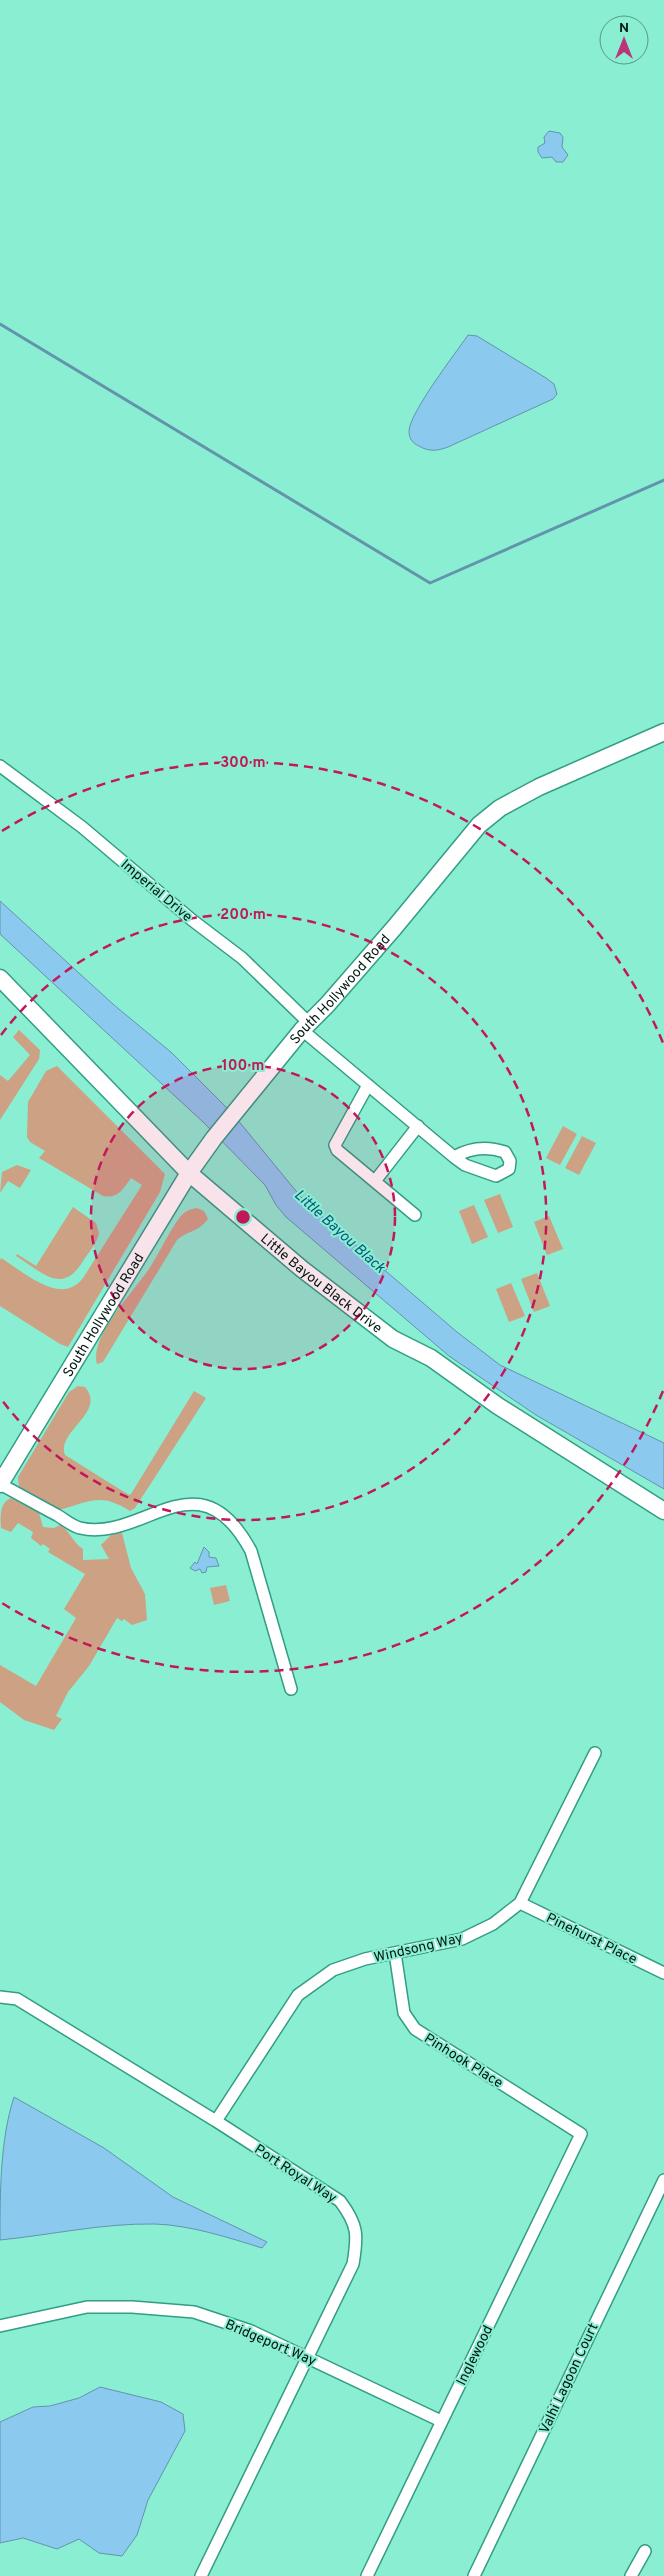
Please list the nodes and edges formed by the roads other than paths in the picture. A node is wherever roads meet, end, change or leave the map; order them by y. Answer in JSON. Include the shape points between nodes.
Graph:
{"nodes":[{"id":1,"x":664,"y":732,"type":"edge"},
{"id":2,"x":0,"y":766,"type":"edge"},
{"id":3,"x":0,"y":978,"type":"edge"},
{"id":4,"x":305,"y":1026,"type":"junction"},
{"id":5,"x":368,"y":1085,"type":"junction"},
{"id":6,"x":418,"y":1126,"type":"junction"},
{"id":7,"x":454,"y":1157,"type":"dead end"},
{"id":8,"x":189,"y":1172,"type":"junction"},
{"id":9,"x":375,"y":1181,"type":"junction"},
{"id":10,"x":415,"y":1214,"type":"dead end"},
{"id":11,"x":0,"y":1484,"type":"edge"},
{"id":12,"x":664,"y":1511,"type":"edge"},
{"id":13,"x":291,"y":1690,"type":"dead end"},
{"id":14,"x":595,"y":1752,"type":"dead end"},
{"id":15,"x":520,"y":1903,"type":"junction"},
{"id":16,"x":394,"y":1953,"type":"junction"},
{"id":17,"x":664,"y":1973,"type":"edge"},
{"id":18,"x":0,"y":1997,"type":"edge"},
{"id":19,"x":216,"y":2121,"type":"junction"},
{"id":20,"x":582,"y":2134,"type":"joint"},
{"id":21,"x":664,"y":2180,"type":"edge"},
{"id":22,"x":0,"y":2326,"type":"edge"},
{"id":23,"x":308,"y":2357,"type":"junction"},
{"id":24,"x":441,"y":2421,"type":"junction"},
{"id":25,"x":645,"y":2551,"type":"dead end"},
{"id":26,"x":201,"y":2576,"type":"edge"},
{"id":27,"x":367,"y":2576,"type":"edge"},
{"id":28,"x":474,"y":2576,"type":"edge"},
{"id":29,"x":631,"y":2576,"type":"edge"}],
"edges":[{"from":1,"to":4,"type":"main road","name":"South Hollywood Road","via":[[539,787],[500,808],[479,825],[382,942]]},
{"from":2,"to":4,"type":"street","name":"Imperial Drive","via":[[82,827],[242,958]]},
{"from":3,"to":8,"type":"main road","name":"Little Bayou Black Drive"},
{"from":4,"to":5,"type":"street","name":"Imperial Drive"},
{"from":4,"to":8,"type":"main road","name":"South Hollywood Road"},
{"from":5,"to":6,"type":"street","name":"Imperial Drive"},
{"from":5,"to":9,"type":"street","via":[[335,1145]]},
{"from":6,"to":7,"type":"street","name":"Imperial Drive"},
{"from":6,"to":9,"type":"street"},
{"from":8,"to":11,"type":"main road","name":"South Hollywood Road"},
{"from":8,"to":12,"type":"main road","name":"Little Bayou Black Drive","via":[[302,1268],[393,1339],[430,1358],[498,1406]]},
{"from":9,"to":10,"type":"street"},
{"from":11,"to":13,"type":"street","via":[[79,1528],[98,1529],[182,1512],[223,1516],[251,1551]]},
{"from":14,"to":15,"type":"street","name":"Windsong Way"},
{"from":15,"to":16,"type":"street","name":"Windsong Way","via":[[493,1924],[462,1939]]},
{"from":15,"to":17,"type":"street","name":"Pinehurst Place"},
{"from":16,"to":19,"type":"street","name":"Windsong Way","via":[[333,1970],[298,1995]]},
{"from":16,"to":20,"type":"street","name":"Pinhook Place","via":[[404,2013],[415,2029]]},
{"from":18,"to":19,"type":"street","name":"Port Royal Way","via":[[17,1999]]},
{"from":19,"to":23,"type":"street","name":"Port Royal Way","via":[[340,2201],[352,2217],[358,2238],[353,2264]]},
{"from":20,"to":24,"type":"street","name":"Inglewood"},
{"from":21,"to":28,"type":"street","name":"Valhi Lagoon Court"},
{"from":22,"to":23,"type":"street","name":"Bridgeport Way","via":[[87,2307],[194,2312],[251,2331]]},
{"from":23,"to":24,"type":"street","name":"Bridgeport Way"},
{"from":23,"to":26,"type":"street","name":"Port Royal Way"},
{"from":24,"to":27,"type":"street","name":"Inglewood"},
{"from":25,"to":29,"type":"street"}]}
